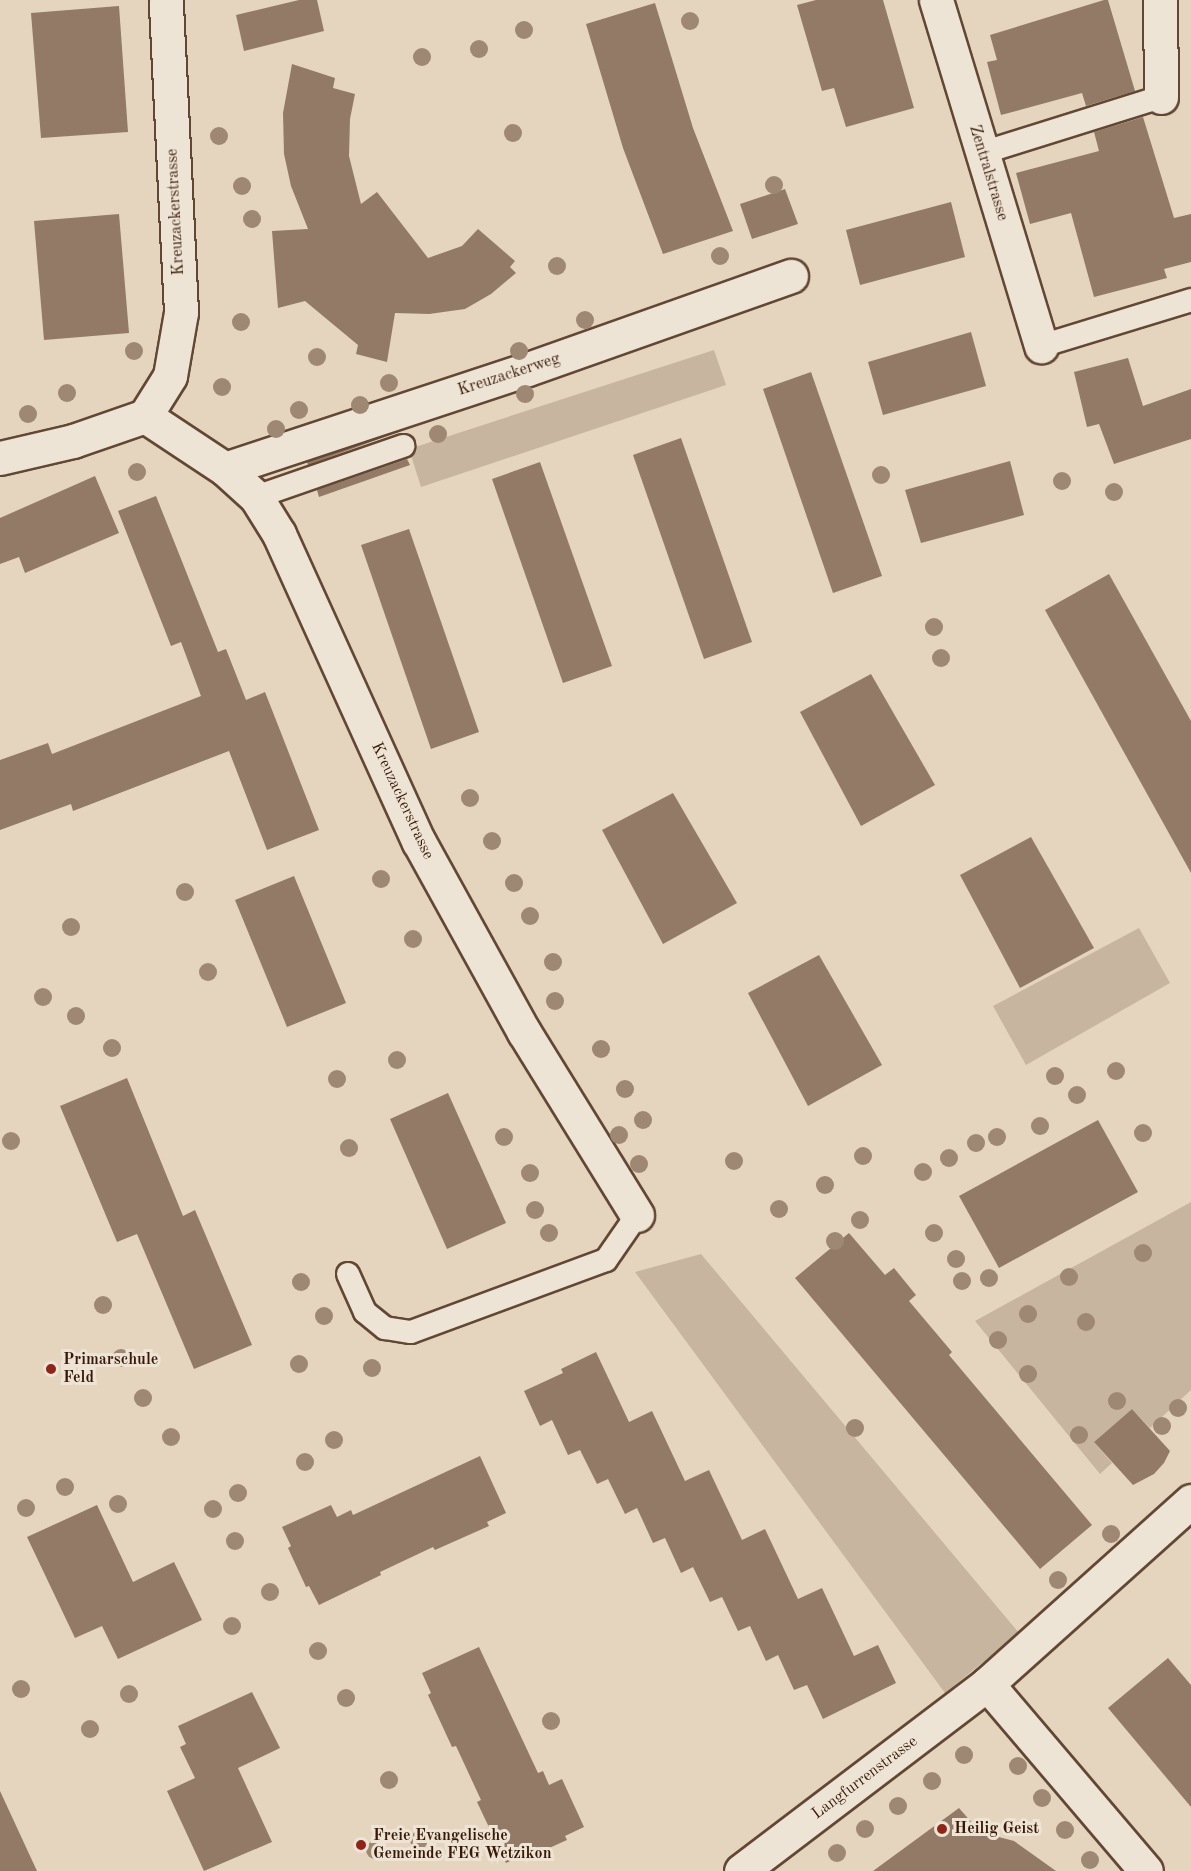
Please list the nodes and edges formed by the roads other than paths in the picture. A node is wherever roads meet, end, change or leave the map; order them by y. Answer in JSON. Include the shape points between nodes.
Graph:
{"nodes":[{"id":1,"x":166,"y":0,"type":"edge"},
{"id":2,"x":936,"y":0,"type":"edge"},
{"id":3,"x":1160,"y":0,"type":"edge"},
{"id":4,"x":1161,"y":97,"type":"joint"},
{"id":5,"x":982,"y":153,"type":"junction"},
{"id":6,"x":791,"y":276,"type":"dead end"},
{"id":7,"x":1191,"y":300,"type":"edge"},
{"id":8,"x":1041,"y":346,"type":"joint"},
{"id":9,"x":145,"y":416,"type":"junction"},
{"id":10,"x":403,"y":446,"type":"dead end"},
{"id":11,"x":0,"y":458,"type":"edge"},
{"id":12,"x":225,"y":469,"type":"junction"},
{"id":13,"x":256,"y":497,"type":"junction"},
{"id":14,"x":637,"y":1215,"type":"joint"},
{"id":15,"x":348,"y":1274,"type":"dead end"},
{"id":16,"x":1191,"y":1502,"type":"edge"},
{"id":17,"x":987,"y":1684,"type":"junction"},
{"id":18,"x":741,"y":1871,"type":"edge"},
{"id":19,"x":1146,"y":1871,"type":"edge"}],
"edges":[{"from":1,"to":9,"type":"street","name":"Kreuzackerstrasse","via":[[181,312],[170,376]]},
{"from":2,"to":5,"type":"street","name":"Zentralstrasse"},
{"from":3,"to":4,"type":"street"},
{"from":4,"to":5,"type":"lane"},
{"from":5,"to":8,"type":"street","name":"Zentralstrasse"},
{"from":6,"to":12,"type":"street","name":"Kreuzackerweg","via":[[570,355]]},
{"from":7,"to":8,"type":"lane"},
{"from":9,"to":11,"type":"street","via":[[73,441]]},
{"from":9,"to":12,"type":"street","name":"Kreuzackerstrasse"},
{"from":10,"to":13,"type":"lane"},
{"from":12,"to":13,"type":"street","name":"Kreuzackerstrasse"},
{"from":13,"to":14,"type":"street","name":"Kreuzackerstrasse","via":[[279,534],[419,842],[524,1032]]},
{"from":14,"to":15,"type":"lane","via":[[606,1260],[411,1332],[386,1328],[365,1312]]},
{"from":16,"to":17,"type":"street","name":"Langfurrenstrasse"},
{"from":17,"to":18,"type":"street","name":"Langfurrenstrasse"},
{"from":17,"to":19,"type":"street"}]}
